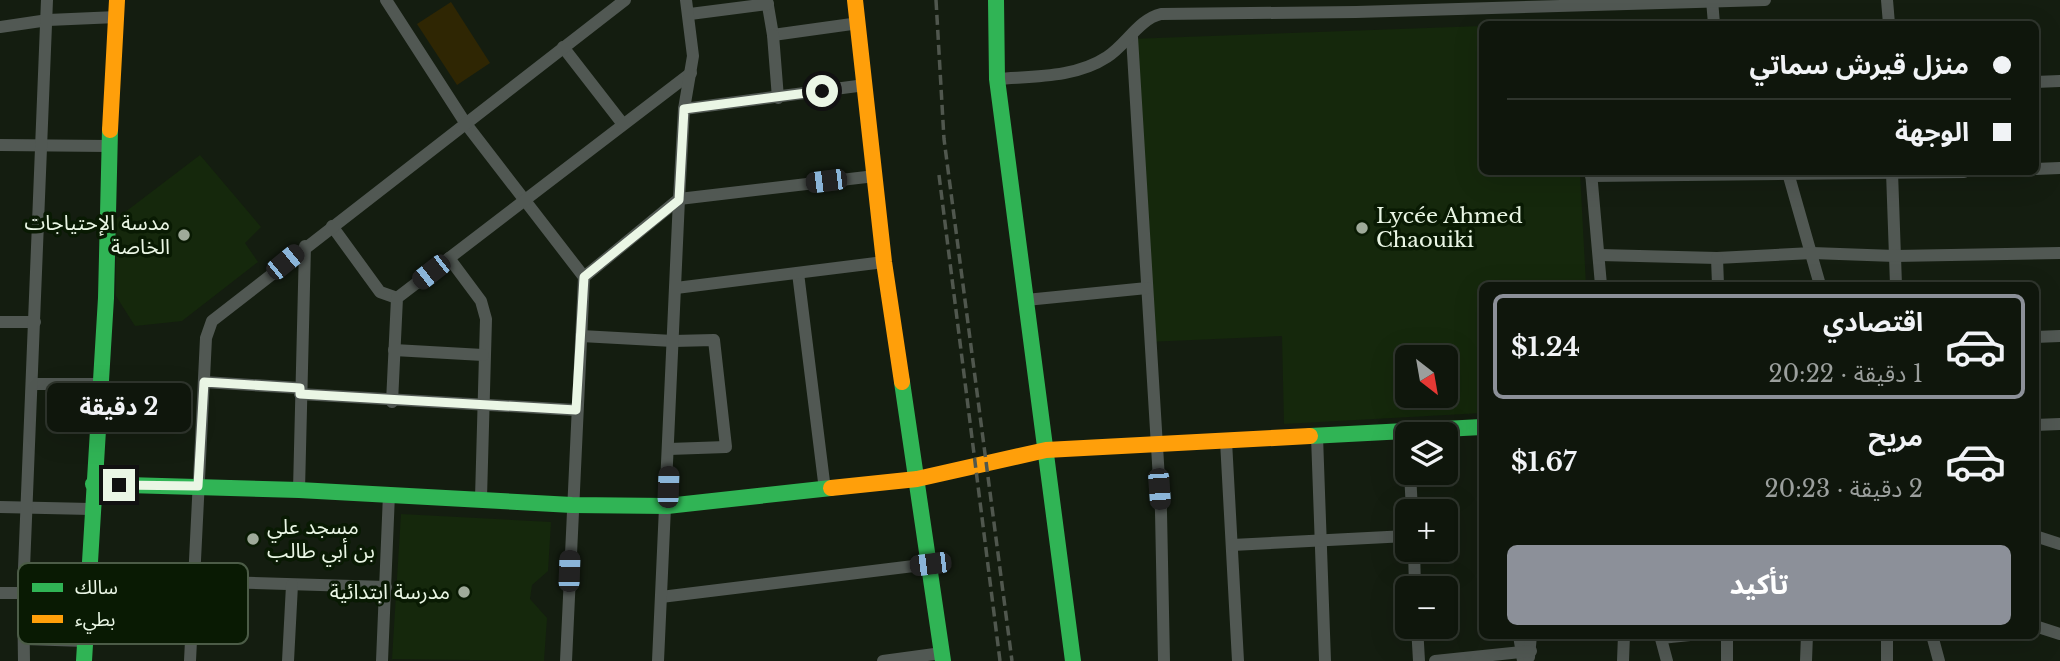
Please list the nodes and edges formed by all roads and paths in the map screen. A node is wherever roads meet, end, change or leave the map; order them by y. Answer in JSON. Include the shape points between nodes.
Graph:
{"nodes":[{"id":1,"x":47,"y":0,"type":"edge"},
{"id":2,"x":117,"y":0,"type":"edge"},
{"id":3,"x":386,"y":0,"type":"edge"},
{"id":4,"x":625,"y":0,"type":"edge"},
{"id":5,"x":687,"y":0,"type":"edge"},
{"id":6,"x":856,"y":0,"type":"edge"},
{"id":7,"x":996,"y":0,"type":"edge"},
{"id":8,"x":1180,"y":0,"type":"edge"},
{"id":9,"x":1765,"y":0,"type":"edge"},
{"id":10,"x":1887,"y":0,"type":"edge"},
{"id":11,"x":1712,"y":1,"type":"edge"},
{"id":12,"x":767,"y":2,"type":"edge"},
{"id":13,"x":1619,"y":2,"type":"edge"},
{"id":14,"x":1530,"y":4,"type":"edge"},
{"id":15,"x":1439,"y":5,"type":"edge"},
{"id":16,"x":1264,"y":6,"type":"edge"},
{"id":17,"x":1356,"y":6,"type":"edge"},
{"id":18,"x":690,"y":14,"type":"junction"},
{"id":19,"x":1180,"y":14,"type":"junction"},
{"id":20,"x":117,"y":17,"type":"junction"},
{"id":21,"x":48,"y":20,"type":"junction"},
{"id":22,"x":1714,"y":21,"type":"edge"},
{"id":23,"x":1888,"y":21,"type":"edge"},
{"id":24,"x":859,"y":23,"type":"junction"},
{"id":25,"x":0,"y":27,"type":"edge"},
{"id":26,"x":774,"y":36,"type":"junction"},
{"id":27,"x":1132,"y":37,"type":"junction"},
{"id":28,"x":563,"y":47,"type":"junction"},
{"id":29,"x":691,"y":73,"type":"junction"},
{"id":30,"x":997,"y":79,"type":"junction"},
{"id":31,"x":2060,"y":81,"type":"edge"},
{"id":32,"x":2039,"y":82,"type":"edge"},
{"id":33,"x":865,"y":85,"type":"junction"},
{"id":34,"x":778,"y":98,"type":"junction"},
{"id":35,"x":684,"y":109,"type":"junction"},
{"id":36,"x":622,"y":123,"type":"junction"},
{"id":37,"x":466,"y":124,"type":"junction"},
{"id":38,"x":0,"y":145,"type":"edge"},
{"id":39,"x":43,"y":146,"type":"junction"},
{"id":40,"x":109,"y":146,"type":"junction"},
{"id":41,"x":2060,"y":168,"type":"edge"},
{"id":42,"x":2039,"y":169,"type":"edge"},
{"id":43,"x":1591,"y":175,"type":"edge"},
{"id":44,"x":1789,"y":175,"type":"edge"},
{"id":45,"x":1892,"y":175,"type":"edge"},
{"id":46,"x":875,"y":176,"type":"junction"},
{"id":47,"x":522,"y":200,"type":"junction"},
{"id":48,"x":679,"y":200,"type":"junction"},
{"id":49,"x":332,"y":226,"type":"junction"},
{"id":50,"x":305,"y":246,"type":"junction"},
{"id":51,"x":1812,"y":253,"type":"junction"},
{"id":52,"x":2060,"y":253,"type":"edge"},
{"id":53,"x":1600,"y":255,"type":"junction"},
{"id":54,"x":1895,"y":256,"type":"junction"},
{"id":55,"x":449,"y":258,"type":"junction"},
{"id":56,"x":1717,"y":258,"type":"junction"},
{"id":57,"x":884,"y":262,"type":"junction"},
{"id":58,"x":798,"y":273,"type":"junction"},
{"id":59,"x":584,"y":277,"type":"junction"},
{"id":60,"x":1601,"y":282,"type":"edge"},
{"id":61,"x":1718,"y":282,"type":"edge"},
{"id":62,"x":1819,"y":282,"type":"edge"},
{"id":63,"x":1896,"y":282,"type":"edge"},
{"id":64,"x":676,"y":288,"type":"junction"},
{"id":65,"x":1147,"y":288,"type":"junction"},
{"id":66,"x":397,"y":298,"type":"junction"},
{"id":67,"x":1026,"y":300,"type":"junction"},
{"id":68,"x":0,"y":322,"type":"edge"},
{"id":69,"x":35,"y":323,"type":"junction"},
{"id":70,"x":581,"y":336,"type":"junction"},
{"id":71,"x":2060,"y":336,"type":"edge"},
{"id":72,"x":2039,"y":337,"type":"edge"},
{"id":73,"x":673,"y":341,"type":"junction"},
{"id":74,"x":394,"y":350,"type":"junction"},
{"id":75,"x":483,"y":355,"type":"junction"},
{"id":76,"x":204,"y":382,"type":"junction"},
{"id":77,"x":33,"y":384,"type":"junction"},
{"id":78,"x":101,"y":384,"type":"junction"},
{"id":79,"x":300,"y":391,"type":"junction"},
{"id":80,"x":392,"y":402,"type":"junction"},
{"id":81,"x":482,"y":406,"type":"junction"},
{"id":82,"x":576,"y":410,"type":"junction"},
{"id":83,"x":2060,"y":424,"type":"edge"},
{"id":84,"x":2039,"y":425,"type":"edge"},
{"id":85,"x":1479,"y":427,"type":"edge"},
{"id":86,"x":1458,"y":429,"type":"edge"},
{"id":87,"x":1395,"y":433,"type":"edge"},
{"id":88,"x":1317,"y":436,"type":"junction"},
{"id":89,"x":1226,"y":440,"type":"junction"},
{"id":90,"x":1156,"y":444,"type":"junction"},
{"id":91,"x":669,"y":449,"type":"junction"},
{"id":92,"x":1046,"y":450,"type":"junction"},
{"id":93,"x":916,"y":479,"type":"junction"},
{"id":94,"x":93,"y":484,"type":"junction"},
{"id":95,"x":198,"y":486,"type":"junction"},
{"id":96,"x":299,"y":490,"type":"junction"},
{"id":97,"x":825,"y":490,"type":"junction"},
{"id":98,"x":390,"y":494,"type":"junction"},
{"id":99,"x":481,"y":498,"type":"junction"},
{"id":100,"x":572,"y":505,"type":"junction"},
{"id":101,"x":667,"y":506,"type":"junction"},
{"id":102,"x":0,"y":507,"type":"edge"},
{"id":103,"x":29,"y":508,"type":"junction"},
{"id":104,"x":91,"y":509,"type":"junction"},
{"id":105,"x":1395,"y":537,"type":"edge"},
{"id":106,"x":2039,"y":537,"type":"edge"},
{"id":107,"x":1321,"y":541,"type":"junction"},
{"id":108,"x":2060,"y":544,"type":"edge"},
{"id":109,"x":1232,"y":545,"type":"junction"},
{"id":110,"x":25,"y":563,"type":"edge"},
{"id":111,"x":89,"y":563,"type":"edge"},
{"id":112,"x":194,"y":563,"type":"edge"},
{"id":113,"x":930,"y":564,"type":"junction"},
{"id":114,"x":248,"y":583,"type":"edge"},
{"id":115,"x":292,"y":585,"type":"junction"},
{"id":116,"x":386,"y":587,"type":"junction"},
{"id":117,"x":0,"y":593,"type":"edge"},
{"id":118,"x":18,"y":593,"type":"edge"},
{"id":119,"x":661,"y":597,"type":"junction"},
{"id":120,"x":2039,"y":627,"type":"edge"},
{"id":121,"x":2060,"y":634,"type":"edge"},
{"id":122,"x":1418,"y":639,"type":"edge"},
{"id":123,"x":1520,"y":639,"type":"edge"},
{"id":124,"x":1530,"y":639,"type":"edge"},
{"id":125,"x":1624,"y":639,"type":"edge"},
{"id":126,"x":1661,"y":639,"type":"edge"},
{"id":127,"x":1727,"y":639,"type":"edge"},
{"id":128,"x":1807,"y":639,"type":"edge"},
{"id":129,"x":1887,"y":639,"type":"edge"},
{"id":130,"x":1933,"y":639,"type":"edge"},
{"id":131,"x":1525,"y":656,"type":"edge"},
{"id":132,"x":943,"y":657,"type":"edge"},
{"id":133,"x":288,"y":661,"type":"edge"},
{"id":134,"x":382,"y":661,"type":"edge"},
{"id":135,"x":566,"y":661,"type":"edge"},
{"id":136,"x":658,"y":661,"type":"edge"},
{"id":137,"x":883,"y":661,"type":"edge"},
{"id":138,"x":1073,"y":661,"type":"edge"},
{"id":139,"x":1164,"y":661,"type":"edge"},
{"id":140,"x":1238,"y":661,"type":"edge"},
{"id":141,"x":1325,"y":661,"type":"edge"},
{"id":142,"x":1419,"y":661,"type":"edge"},
{"id":143,"x":1435,"y":661,"type":"edge"},
{"id":144,"x":1623,"y":661,"type":"edge"},
{"id":145,"x":1667,"y":661,"type":"edge"},
{"id":146,"x":1727,"y":661,"type":"edge"},
{"id":147,"x":1806,"y":661,"type":"edge"},
{"id":148,"x":1887,"y":661,"type":"edge"},
{"id":149,"x":1939,"y":661,"type":"edge"}],
"edges":[{"from":1,"to":21,"type":"street"},
{"from":2,"to":20,"type":"street"},
{"from":3,"to":37,"type":"street"},
{"from":4,"to":28,"type":"street"},
{"from":5,"to":18,"type":"street"},
{"from":6,"to":24,"type":"street"},
{"from":7,"to":30,"type":"street"},
{"from":8,"to":19,"type":"street"},
{"from":9,"to":11,"type":"street"},
{"from":10,"to":23,"type":"street"},
{"from":11,"to":13,"type":"street"},
{"from":11,"to":22,"type":"street"},
{"from":12,"to":18,"type":"street"},
{"from":12,"to":26,"type":"street"},
{"from":13,"to":14,"type":"street"},
{"from":14,"to":15,"type":"street"},
{"from":15,"to":17,"type":"street"},
{"from":16,"to":17,"type":"street"},
{"from":16,"to":19,"type":"street"},
{"from":18,"to":29,"type":"street"},
{"from":19,"to":27,"type":"street","via":[[1153,16]]},
{"from":20,"to":21,"type":"street"},
{"from":20,"to":40,"type":"street"},
{"from":21,"to":25,"type":"street"},
{"from":21,"to":39,"type":"street"},
{"from":24,"to":26,"type":"street"},
{"from":24,"to":33,"type":"street"},
{"from":26,"to":34,"type":"street"},
{"from":27,"to":30,"type":"street","via":[[1090,66],[1052,75]]},
{"from":27,"to":65,"type":"street"},
{"from":28,"to":36,"type":"street"},
{"from":28,"to":37,"type":"street"},
{"from":29,"to":35,"type":"street"},
{"from":29,"to":36,"type":"street"},
{"from":30,"to":67,"type":"street"},
{"from":31,"to":32,"type":"street"},
{"from":33,"to":34,"type":"street"},
{"from":33,"to":46,"type":"street"},
{"from":34,"to":35,"type":"street"},
{"from":35,"to":48,"type":"street"},
{"from":36,"to":47,"type":"street"},
{"from":37,"to":47,"type":"street"},
{"from":37,"to":49,"type":"street"},
{"from":38,"to":39,"type":"street"},
{"from":39,"to":40,"type":"street"},
{"from":39,"to":69,"type":"street"},
{"from":40,"to":78,"type":"street"},
{"from":41,"to":42,"type":"street"},
{"from":43,"to":53,"type":"street"},
{"from":44,"to":51,"type":"street"},
{"from":45,"to":54,"type":"street"},
{"from":46,"to":48,"type":"street"},
{"from":46,"to":57,"type":"street"},
{"from":47,"to":55,"type":"street"},
{"from":47,"to":59,"type":"street"},
{"from":48,"to":59,"type":"street"},
{"from":48,"to":64,"type":"street"},
{"from":49,"to":50,"type":"street"},
{"from":49,"to":66,"type":"street","via":[[380,292]]},
{"from":50,"to":76,"type":"street","via":[[212,321],[206,338]]},
{"from":50,"to":79,"type":"street"},
{"from":51,"to":54,"type":"street"},
{"from":51,"to":56,"type":"street"},
{"from":51,"to":62,"type":"street"},
{"from":52,"to":54,"type":"street"},
{"from":53,"to":56,"type":"street"},
{"from":53,"to":60,"type":"street"},
{"from":54,"to":63,"type":"street"},
{"from":55,"to":66,"type":"street"},
{"from":55,"to":75,"type":"street","via":[[481,302],[486,319]]},
{"from":56,"to":61,"type":"street"},
{"from":57,"to":58,"type":"street"},
{"from":57,"to":93,"type":"street"},
{"from":58,"to":64,"type":"street"},
{"from":58,"to":97,"type":"street"},
{"from":59,"to":70,"type":"street"},
{"from":64,"to":73,"type":"street"},
{"from":65,"to":67,"type":"street"},
{"from":65,"to":90,"type":"street"},
{"from":66,"to":74,"type":"street"},
{"from":67,"to":92,"type":"street"},
{"from":68,"to":69,"type":"street"},
{"from":69,"to":77,"type":"street"},
{"from":70,"to":73,"type":"street"},
{"from":70,"to":82,"type":"street"},
{"from":71,"to":72,"type":"street"},
{"from":73,"to":91,"type":"street"},
{"from":73,"to":91,"type":"street","via":[[713,340],[726,447]]},
{"from":74,"to":75,"type":"street"},
{"from":74,"to":80,"type":"street"},
{"from":75,"to":81,"type":"street"},
{"from":76,"to":79,"type":"street"},
{"from":76,"to":95,"type":"street"},
{"from":77,"to":78,"type":"street"},
{"from":77,"to":103,"type":"street"},
{"from":78,"to":94,"type":"street"},
{"from":79,"to":80,"type":"street"},
{"from":79,"to":96,"type":"street"},
{"from":80,"to":81,"type":"street"},
{"from":81,"to":82,"type":"street"},
{"from":81,"to":99,"type":"street"},
{"from":82,"to":100,"type":"street"},
{"from":83,"to":84,"type":"street"},
{"from":85,"to":86,"type":"street"},
{"from":87,"to":88,"type":"street"},
{"from":88,"to":89,"type":"street"},
{"from":88,"to":107,"type":"street"},
{"from":89,"to":90,"type":"street"},
{"from":89,"to":109,"type":"street"},
{"from":90,"to":92,"type":"street"},
{"from":90,"to":139,"type":"street"},
{"from":91,"to":101,"type":"street"},
{"from":92,"to":93,"type":"street"},
{"from":92,"to":138,"type":"street"},
{"from":93,"to":97,"type":"street"},
{"from":93,"to":113,"type":"street"},
{"from":94,"to":95,"type":"street"},
{"from":94,"to":104,"type":"street"},
{"from":95,"to":96,"type":"street"},
{"from":95,"to":112,"type":"street"},
{"from":96,"to":98,"type":"street"},
{"from":97,"to":101,"type":"street"},
{"from":98,"to":99,"type":"street"},
{"from":98,"to":116,"type":"street"},
{"from":99,"to":100,"type":"street"},
{"from":100,"to":101,"type":"street"},
{"from":100,"to":135,"type":"street"},
{"from":101,"to":119,"type":"street"},
{"from":102,"to":103,"type":"street"},
{"from":103,"to":104,"type":"street"},
{"from":103,"to":110,"type":"street"},
{"from":104,"to":111,"type":"street"},
{"from":105,"to":107,"type":"street"},
{"from":106,"to":108,"type":"street"},
{"from":107,"to":109,"type":"street"},
{"from":107,"to":141,"type":"street"},
{"from":109,"to":140,"type":"street"},
{"from":113,"to":119,"type":"street"},
{"from":113,"to":132,"type":"street"},
{"from":114,"to":115,"type":"street"},
{"from":115,"to":116,"type":"street"},
{"from":115,"to":133,"type":"street"},
{"from":116,"to":134,"type":"street"},
{"from":117,"to":118,"type":"street"},
{"from":119,"to":136,"type":"street"},
{"from":120,"to":121,"type":"street"},
{"from":122,"to":142,"type":"street"},
{"from":123,"to":131,"type":"street"},
{"from":124,"to":131,"type":"street"},
{"from":125,"to":144,"type":"street"},
{"from":126,"to":145,"type":"street"},
{"from":127,"to":146,"type":"street"},
{"from":128,"to":147,"type":"street"},
{"from":129,"to":148,"type":"street"},
{"from":130,"to":149,"type":"street"},
{"from":131,"to":143,"type":"street"},
{"from":132,"to":137,"type":"street"}]}
